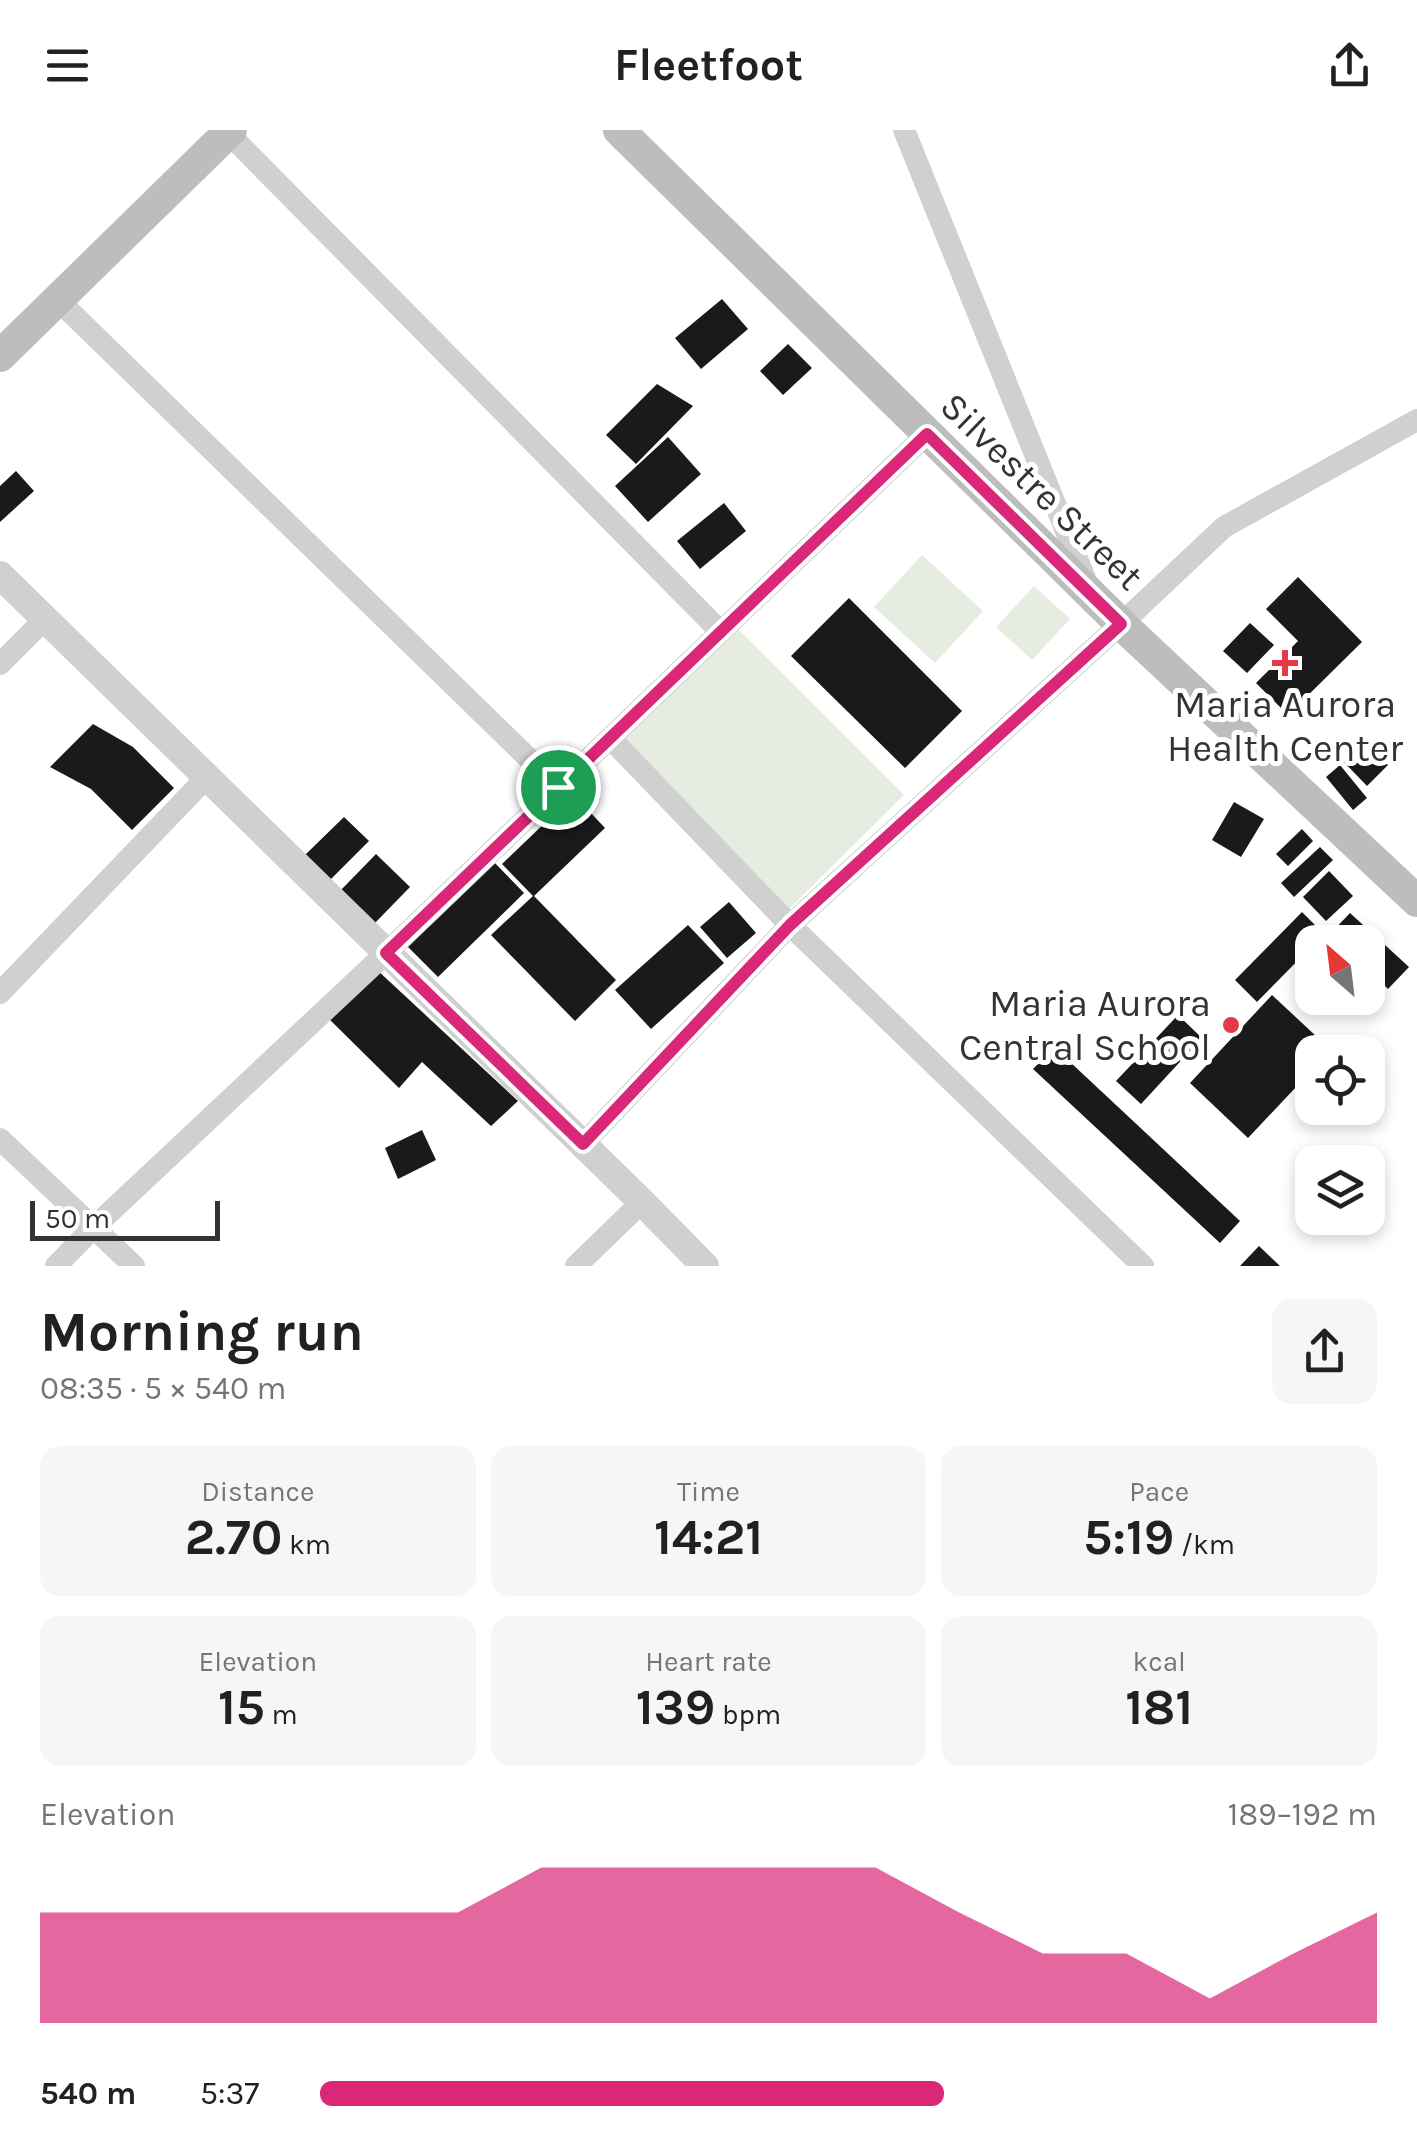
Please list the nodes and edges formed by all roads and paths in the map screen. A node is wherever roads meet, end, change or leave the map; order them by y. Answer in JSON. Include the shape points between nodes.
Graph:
{"nodes":[{"id":1,"x":619,"y":130,"type":"edge"},
{"id":2,"x":904,"y":130,"type":"edge"},
{"id":3,"x":229,"y":132,"type":"edge"},
{"id":4,"x":58,"y":302,"type":"junction"},
{"id":5,"x":0,"y":356,"type":"edge"},
{"id":6,"x":1416,"y":422,"type":"edge"},
{"id":7,"x":927,"y":434,"type":"junction"},
{"id":8,"x":0,"y":576,"type":"edge"},
{"id":9,"x":1092,"y":596,"type":"junction"},
{"id":10,"x":46,"y":618,"type":"junction"},
{"id":11,"x":1121,"y":624,"type":"junction"},
{"id":12,"x":720,"y":630,"type":"junction"},
{"id":13,"x":0,"y":664,"type":"edge"},
{"id":14,"x":610,"y":738,"type":"junction"},
{"id":15,"x":206,"y":778,"type":"junction"},
{"id":16,"x":558,"y":787,"type":"junction"},
{"id":17,"x":1417,"y":900,"type":"edge"},
{"id":18,"x":790,"y":925,"type":"junction"},
{"id":19,"x":386,"y":953,"type":"junction"},
{"id":20,"x":0,"y":993,"type":"edge"},
{"id":21,"x":0,"y":1139,"type":"edge"},
{"id":22,"x":583,"y":1144,"type":"junction"},
{"id":23,"x":642,"y":1202,"type":"junction"},
{"id":24,"x":93,"y":1228,"type":"junction"},
{"id":25,"x":56,"y":1266,"type":"edge"},
{"id":26,"x":134,"y":1266,"type":"edge"},
{"id":27,"x":576,"y":1266,"type":"edge"},
{"id":28,"x":704,"y":1266,"type":"edge"},
{"id":29,"x":1143,"y":1266,"type":"edge"}],
"edges":[{"from":1,"to":7,"type":"main road","name":"Silvestre Street"},
{"from":2,"to":9,"type":"street"},
{"from":3,"to":4,"type":"main road"},
{"from":3,"to":12,"type":"street"},
{"from":4,"to":5,"type":"main road"},
{"from":4,"to":16,"type":"street"},
{"from":6,"to":11,"type":"street","via":[[1224,528]]},
{"from":7,"to":9,"type":"main road","name":"Silvestre Street"},
{"from":7,"to":12,"type":"street"},
{"from":8,"to":10,"type":"street"},
{"from":9,"to":11,"type":"main road","name":"Silvestre Street"},
{"from":10,"to":13,"type":"street"},
{"from":10,"to":15,"type":"street"},
{"from":11,"to":17,"type":"main road","name":"Silvestre Street"},
{"from":11,"to":18,"type":"street"},
{"from":12,"to":14,"type":"street"},
{"from":14,"to":16,"type":"street"},
{"from":14,"to":18,"type":"street"},
{"from":15,"to":19,"type":"street"},
{"from":15,"to":20,"type":"street"},
{"from":16,"to":19,"type":"street"},
{"from":18,"to":22,"type":"street"},
{"from":18,"to":29,"type":"street"},
{"from":19,"to":22,"type":"street"},
{"from":19,"to":24,"type":"street"},
{"from":21,"to":24,"type":"street"},
{"from":22,"to":23,"type":"street"},
{"from":23,"to":27,"type":"street"},
{"from":23,"to":28,"type":"street"},
{"from":24,"to":25,"type":"street"},
{"from":24,"to":26,"type":"street"}]}
